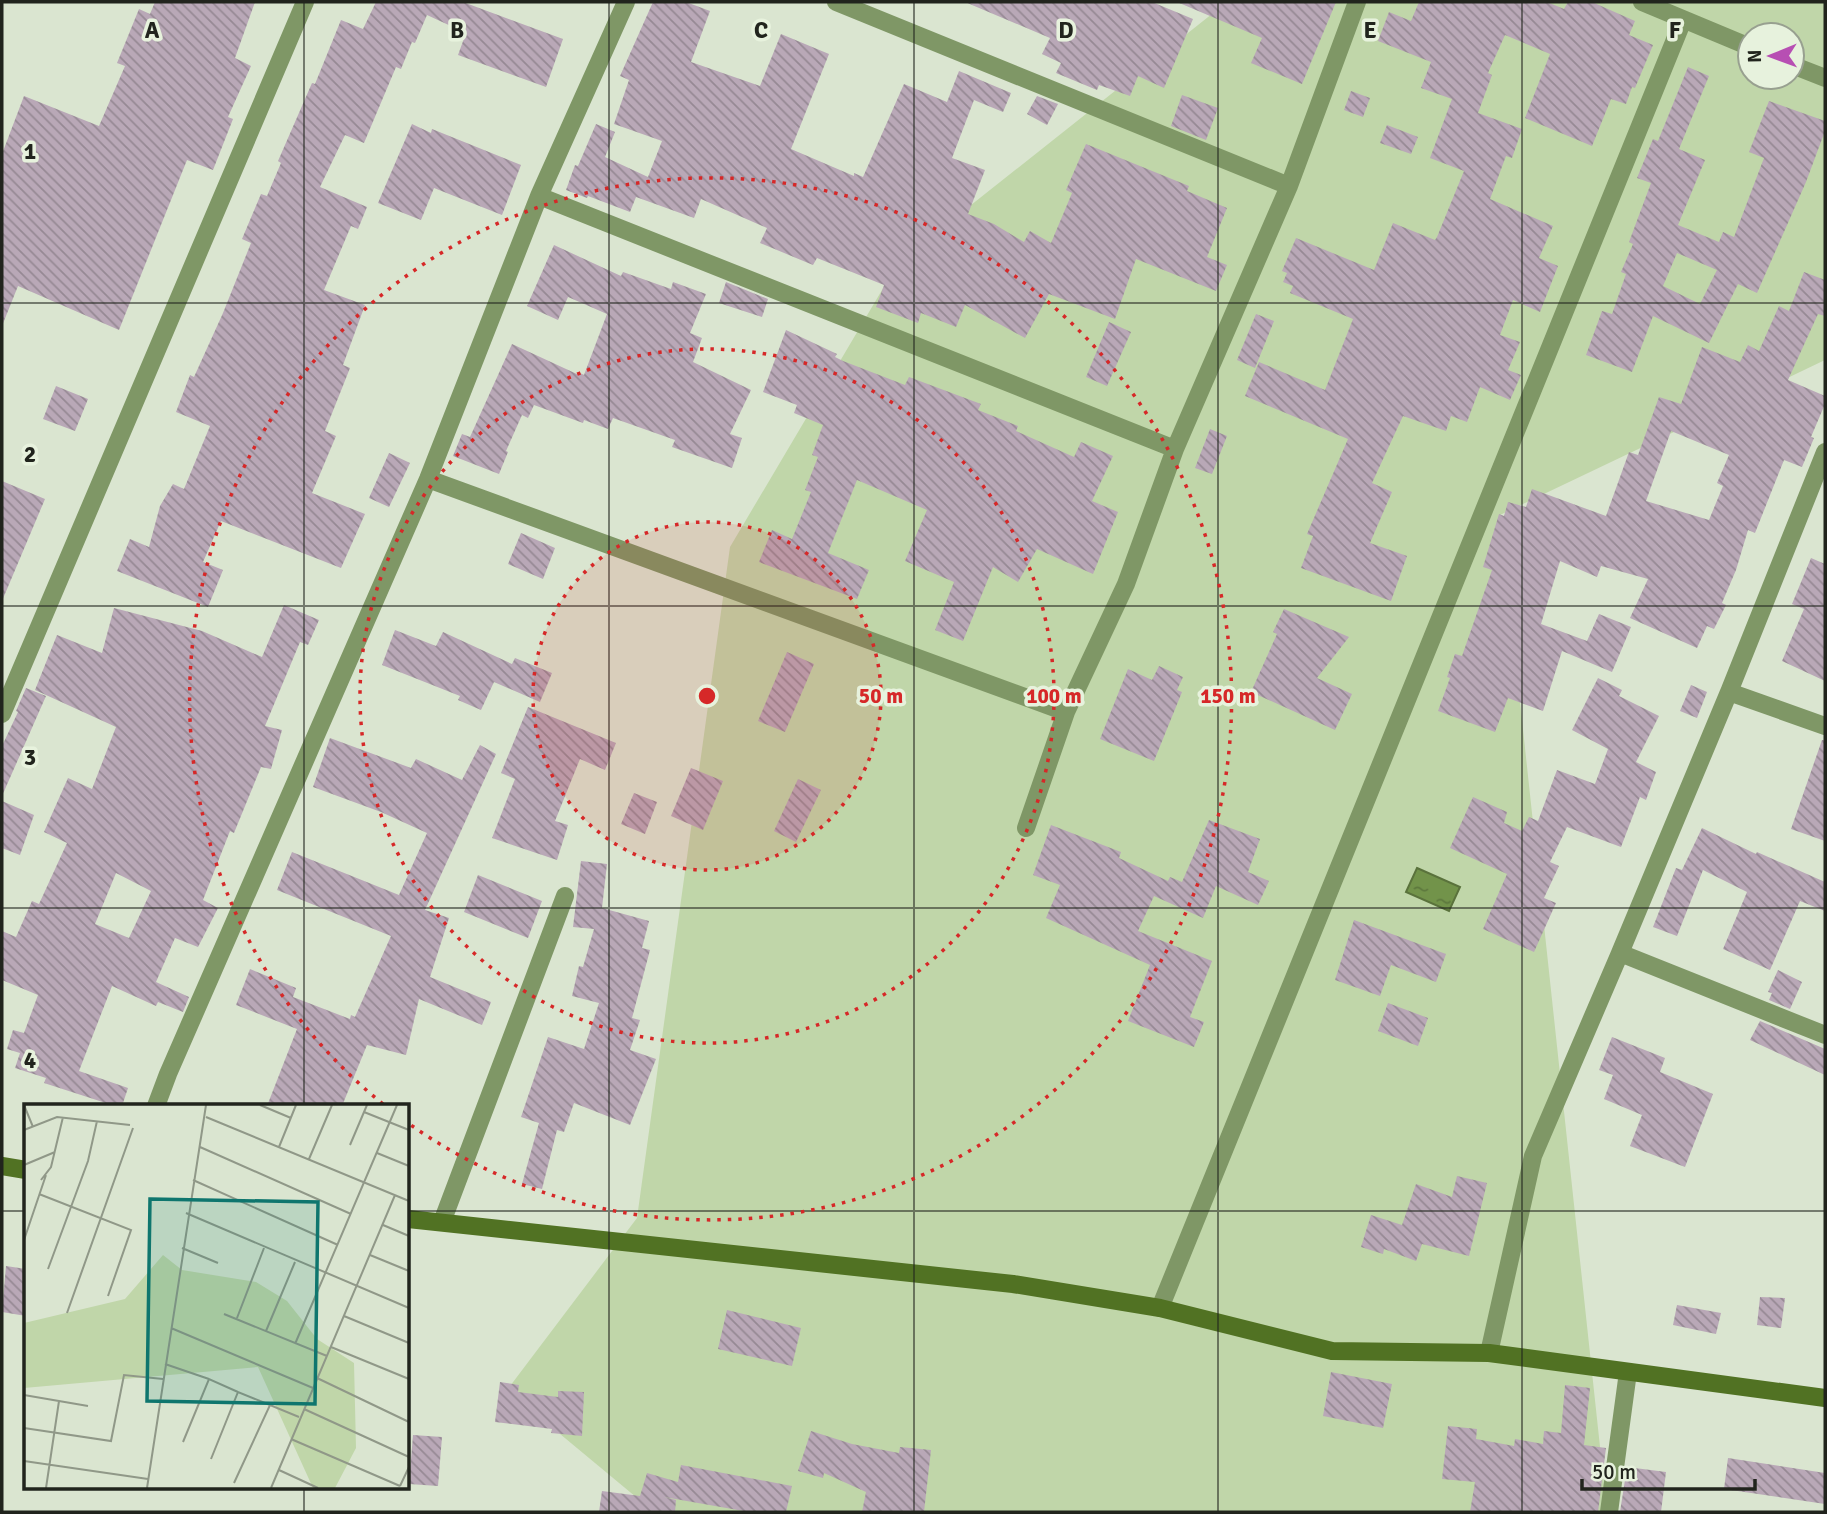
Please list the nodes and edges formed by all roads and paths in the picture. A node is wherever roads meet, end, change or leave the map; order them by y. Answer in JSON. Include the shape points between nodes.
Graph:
{"nodes":[{"id":1,"x":305,"y":2,"type":"edge"},
{"id":2,"x":626,"y":2,"type":"edge"},
{"id":3,"x":836,"y":2,"type":"edge"},
{"id":4,"x":1357,"y":2,"type":"edge"},
{"id":5,"x":1642,"y":2,"type":"edge"},
{"id":6,"x":1683,"y":20,"type":"junction"},
{"id":7,"x":1736,"y":41,"type":"edge"},
{"id":8,"x":1806,"y":71,"type":"edge"},
{"id":9,"x":1825,"y":78,"type":"edge"},
{"id":10,"x":1289,"y":186,"type":"junction"},
{"id":11,"x":539,"y":196,"type":"junction"},
{"id":12,"x":1175,"y":449,"type":"junction"},
{"id":13,"x":1825,"y":452,"type":"edge"},
{"id":14,"x":428,"y":479,"type":"junction"},
{"id":15,"x":1729,"y":692,"type":"junction"},
{"id":16,"x":1066,"y":712,"type":"junction"},
{"id":17,"x":2,"y":715,"type":"edge"},
{"id":18,"x":1825,"y":726,"type":"edge"},
{"id":19,"x":1026,"y":828,"type":"dead end"},
{"id":20,"x":565,"y":896,"type":"dead end"},
{"id":21,"x":1620,"y":953,"type":"junction"},
{"id":22,"x":1825,"y":1035,"type":"edge"},
{"id":23,"x":157,"y":1104,"type":"edge"},
{"id":24,"x":2,"y":1166,"type":"edge"},
{"id":25,"x":24,"y":1170,"type":"edge"},
{"id":26,"x":410,"y":1219,"type":"edge"},
{"id":27,"x":442,"y":1222,"type":"junction"},
{"id":28,"x":1160,"y":1308,"type":"junction"},
{"id":29,"x":1489,"y":1353,"type":"junction"},
{"id":30,"x":1628,"y":1372,"type":"junction"},
{"id":31,"x":1825,"y":1398,"type":"edge"},
{"id":32,"x":1609,"y":1512,"type":"edge"}],
"edges":[{"from":1,"to":17,"type":"street"},
{"from":2,"to":11,"type":"street"},
{"from":3,"to":10,"type":"street"},
{"from":4,"to":10,"type":"street"},
{"from":5,"to":6,"type":"street"},
{"from":6,"to":7,"type":"street"},
{"from":6,"to":28,"type":"street"},
{"from":8,"to":9,"type":"street"},
{"from":10,"to":12,"type":"street"},
{"from":11,"to":12,"type":"street"},
{"from":11,"to":14,"type":"street"},
{"from":12,"to":16,"type":"street","via":[[1126,584]]},
{"from":13,"to":15,"type":"street"},
{"from":14,"to":16,"type":"street"},
{"from":14,"to":23,"type":"street"},
{"from":15,"to":18,"type":"street"},
{"from":15,"to":21,"type":"street"},
{"from":16,"to":19,"type":"street"},
{"from":20,"to":27,"type":"street"},
{"from":21,"to":22,"type":"street"},
{"from":21,"to":29,"type":"street","via":[[1533,1156]]},
{"from":24,"to":25,"type":"street"},
{"from":26,"to":27,"type":"street"},
{"from":27,"to":28,"type":"street","via":[[1013,1284]]},
{"from":28,"to":29,"type":"street","via":[[1332,1351]]},
{"from":29,"to":30,"type":"street"},
{"from":30,"to":31,"type":"street"},
{"from":30,"to":32,"type":"street"}]}
